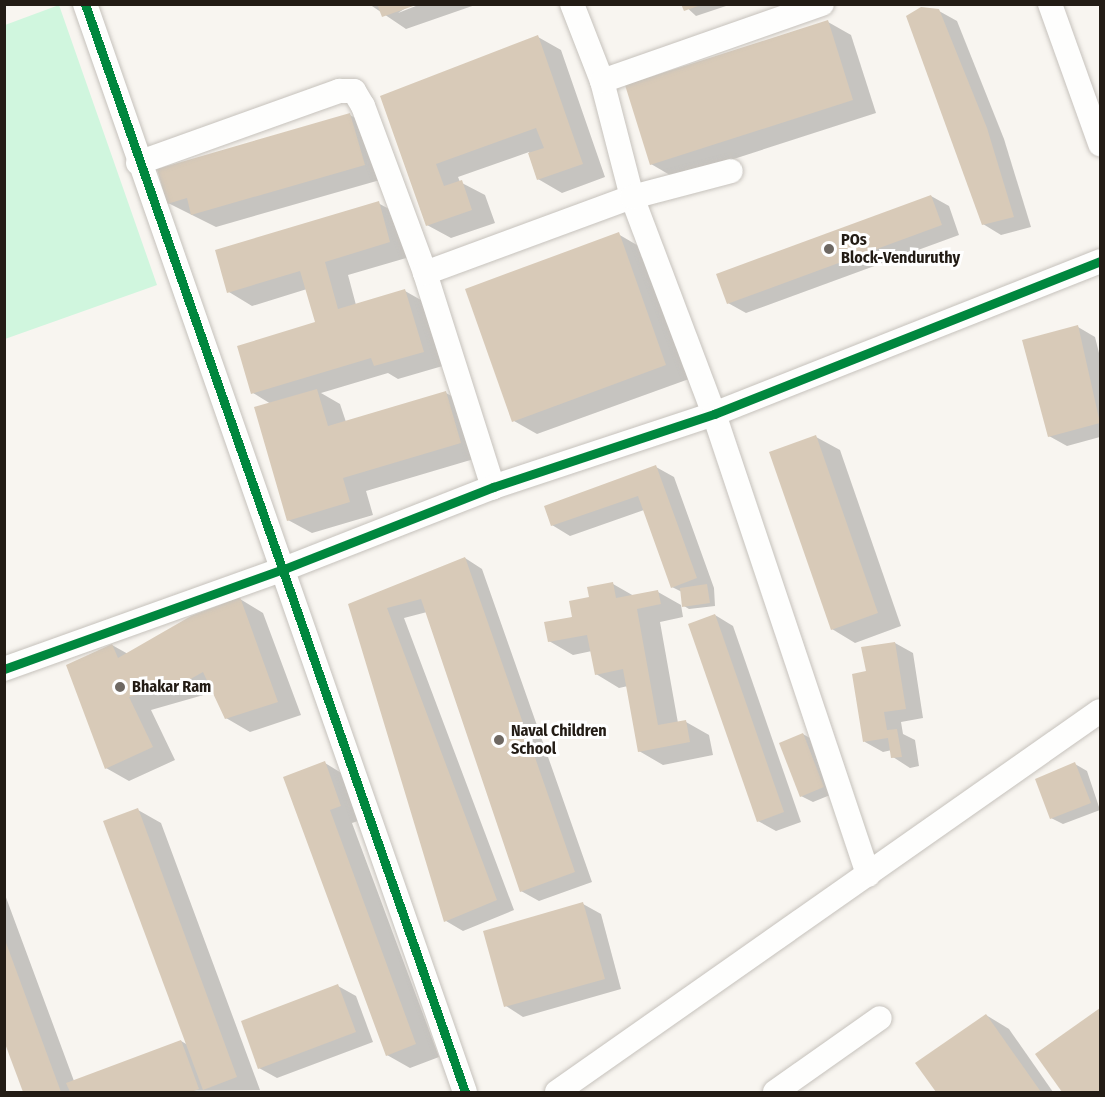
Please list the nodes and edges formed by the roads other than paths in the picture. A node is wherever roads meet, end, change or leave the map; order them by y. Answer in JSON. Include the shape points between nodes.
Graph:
{"nodes":[{"id":1,"x":85,"y":4,"type":"edge"},
{"id":2,"x":572,"y":4,"type":"edge"},
{"id":3,"x":822,"y":4,"type":"edge"},
{"id":4,"x":1050,"y":4,"type":"edge"},
{"id":5,"x":602,"y":81,"type":"junction"},
{"id":6,"x":1101,"y":144,"type":"edge"},
{"id":7,"x":138,"y":163,"type":"junction"},
{"id":8,"x":731,"y":171,"type":"dead end"},
{"id":9,"x":632,"y":197,"type":"junction"},
{"id":10,"x":1101,"y":261,"type":"edge"},
{"id":11,"x":425,"y":273,"type":"junction"},
{"id":12,"x":714,"y":414,"type":"junction"},
{"id":13,"x":493,"y":487,"type":"junction"},
{"id":14,"x":284,"y":568,"type":"junction"},
{"id":15,"x":4,"y":669,"type":"edge"},
{"id":16,"x":1101,"y":711,"type":"edge"},
{"id":17,"x":868,"y":875,"type":"junction"},
{"id":18,"x":880,"y":1018,"type":"dead end"},
{"id":19,"x":465,"y":1092,"type":"edge"},
{"id":20,"x":557,"y":1092,"type":"edge"},
{"id":21,"x":774,"y":1092,"type":"edge"}],
"edges":[{"from":1,"to":7,"type":"street"},
{"from":2,"to":5,"type":"street"},
{"from":3,"to":5,"type":"street"},
{"from":4,"to":6,"type":"street"},
{"from":5,"to":9,"type":"street"},
{"from":7,"to":11,"type":"street","via":[[339,91],[354,91]]},
{"from":7,"to":14,"type":"street"},
{"from":8,"to":9,"type":"street"},
{"from":9,"to":11,"type":"street"},
{"from":9,"to":12,"type":"street"},
{"from":10,"to":12,"type":"street"},
{"from":11,"to":13,"type":"street"},
{"from":12,"to":13,"type":"street"},
{"from":12,"to":17,"type":"street"},
{"from":13,"to":14,"type":"street"},
{"from":14,"to":15,"type":"street"},
{"from":14,"to":19,"type":"street"},
{"from":16,"to":17,"type":"street"},
{"from":17,"to":20,"type":"street"},
{"from":18,"to":21,"type":"street"}]}
